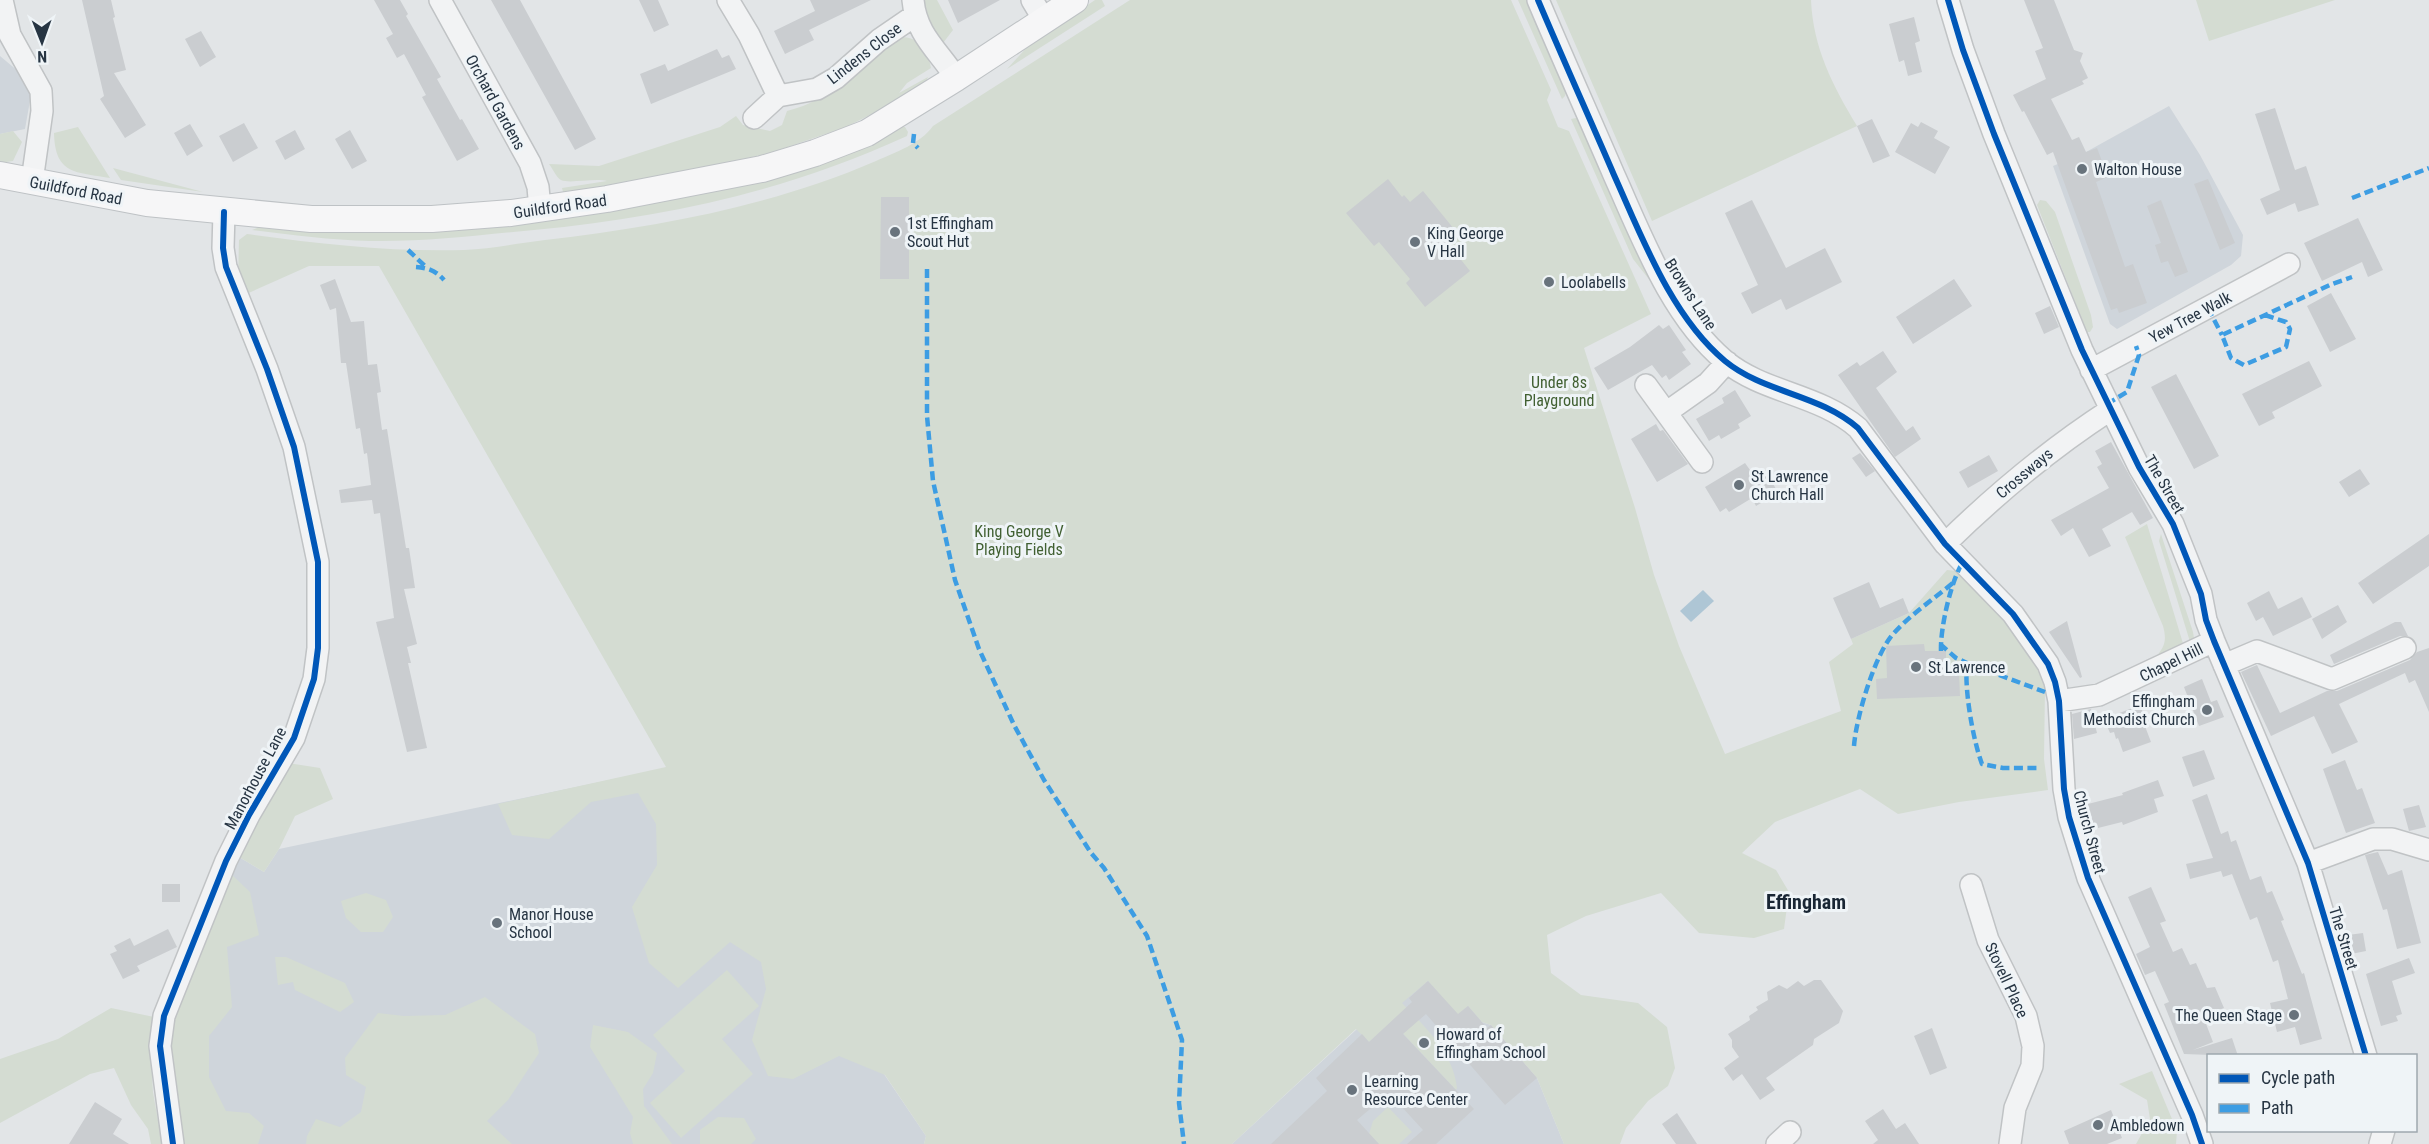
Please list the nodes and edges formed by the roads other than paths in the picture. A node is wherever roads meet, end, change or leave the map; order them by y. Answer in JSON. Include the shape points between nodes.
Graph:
{"nodes":[{"id":1,"x":2,"y":0,"type":"edge"},
{"id":2,"x":440,"y":0,"type":"edge"},
{"id":3,"x":728,"y":0,"type":"edge"},
{"id":4,"x":1075,"y":0,"type":"edge"},
{"id":5,"x":1538,"y":0,"type":"edge"},
{"id":6,"x":1948,"y":0,"type":"edge"},
{"id":7,"x":914,"y":8,"type":"edge"},
{"id":8,"x":1038,"y":10,"type":"edge"},
{"id":9,"x":956,"y":78,"type":"junction"},
{"id":10,"x":778,"y":96,"type":"junction"},
{"id":11,"x":754,"y":118,"type":"dead end"},
{"id":12,"x":0,"y":175,"type":"edge"},
{"id":13,"x":32,"y":181,"type":"junction"},
{"id":14,"x":540,"y":209,"type":"junction"},
{"id":15,"x":224,"y":212,"type":"junction"},
{"id":16,"x":2289,"y":264,"type":"dead end"},
{"id":17,"x":1727,"y":362,"type":"junction"},
{"id":18,"x":2091,"y":370,"type":"junction"},
{"id":19,"x":1646,"y":385,"type":"dead end"},
{"id":20,"x":2110,"y":410,"type":"junction"},
{"id":21,"x":1667,"y":412,"type":"junction"},
{"id":22,"x":1702,"y":462,"type":"dead end"},
{"id":23,"x":1945,"y":544,"type":"junction"},
{"id":24,"x":2214,"y":641,"type":"junction"},
{"id":25,"x":2405,"y":648,"type":"dead end"},
{"id":26,"x":2224,"y":665,"type":"junction"},
{"id":27,"x":2059,"y":701,"type":"junction"},
{"id":28,"x":2429,"y":849,"type":"edge"},
{"id":29,"x":2308,"y":863,"type":"junction"},
{"id":30,"x":1971,"y":885,"type":"dead end"},
{"id":31,"x":2365,"y":1054,"type":"edge"},
{"id":32,"x":173,"y":1144,"type":"edge"},
{"id":33,"x":2010,"y":1144,"type":"edge"},
{"id":34,"x":2202,"y":1144,"type":"edge"}],
"edges":[{"from":1,"to":13,"type":"street","via":[[10,35],[40,91],[42,111]]},
{"from":2,"to":14,"type":"street","name":"Orchard Gardens","via":[[530,163]]},
{"from":3,"to":10,"type":"street"},
{"from":4,"to":8,"type":"main road","name":"Guildford Road"},
{"from":5,"to":17,"type":"street","name":"Browns Lane","via":[[1656,266],[1697,333]]},
{"from":6,"to":18,"type":"street","name":"The Street","via":[[1994,134]]},
{"from":7,"to":9,"type":"street","via":[[921,33]]},
{"from":7,"to":10,"type":"street","name":"Lindens Close","via":[[836,78],[817,89]]},
{"from":8,"to":9,"type":"main road","name":"Guildford Road"},
{"from":9,"to":14,"type":"main road","name":"Guildford Road","via":[[867,133],[816,153],[698,182]]},
{"from":10,"to":11,"type":"street"},
{"from":12,"to":13,"type":"main road","name":"Guildford Road"},
{"from":13,"to":15,"type":"main road","name":"Guildford Road","via":[[147,203]]},
{"from":14,"to":15,"type":"main road","name":"Guildford Road","via":[[432,219],[311,219]]},
{"from":15,"to":32,"type":"street","name":"Manorhouse Lane","via":[[226,267],[294,447],[318,562],[319,638],[314,679],[294,738],[226,861],[164,1016],[160,1046]]},
{"from":16,"to":18,"type":"street","name":"Yew Tree Walk"},
{"from":17,"to":21,"type":"street","via":[[1708,383]]},
{"from":17,"to":23,"type":"street","name":"Browns Lane","via":[[1756,379],[1819,402],[1846,417]]},
{"from":18,"to":20,"type":"street","name":"The Street"},
{"from":19,"to":21,"type":"street"},
{"from":20,"to":23,"type":"street","name":"Crossways","via":[[2062,441]]},
{"from":20,"to":24,"type":"street","name":"The Street","via":[[2172,524]]},
{"from":21,"to":22,"type":"street"},
{"from":23,"to":27,"type":"street","name":"Church Street","via":[[2013,614],[2048,664]]},
{"from":24,"to":26,"type":"street","name":"The Street"},
{"from":24,"to":27,"type":"street","name":"Chapel Hill","via":[[2099,695]]},
{"from":25,"to":26,"type":"street","via":[[2332,679],[2258,651]]},
{"from":26,"to":29,"type":"street","name":"The Street"},
{"from":27,"to":34,"type":"street","name":"Church Street","via":[[2064,789],[2088,878]]},
{"from":28,"to":29,"type":"street","via":[[2392,839],[2373,839]]},
{"from":29,"to":31,"type":"street","name":"The Street"},
{"from":30,"to":33,"type":"street","name":"Stovell Place","via":[[1988,940],[2026,1016],[2033,1046],[2032,1066],[2015,1108]]}]}
